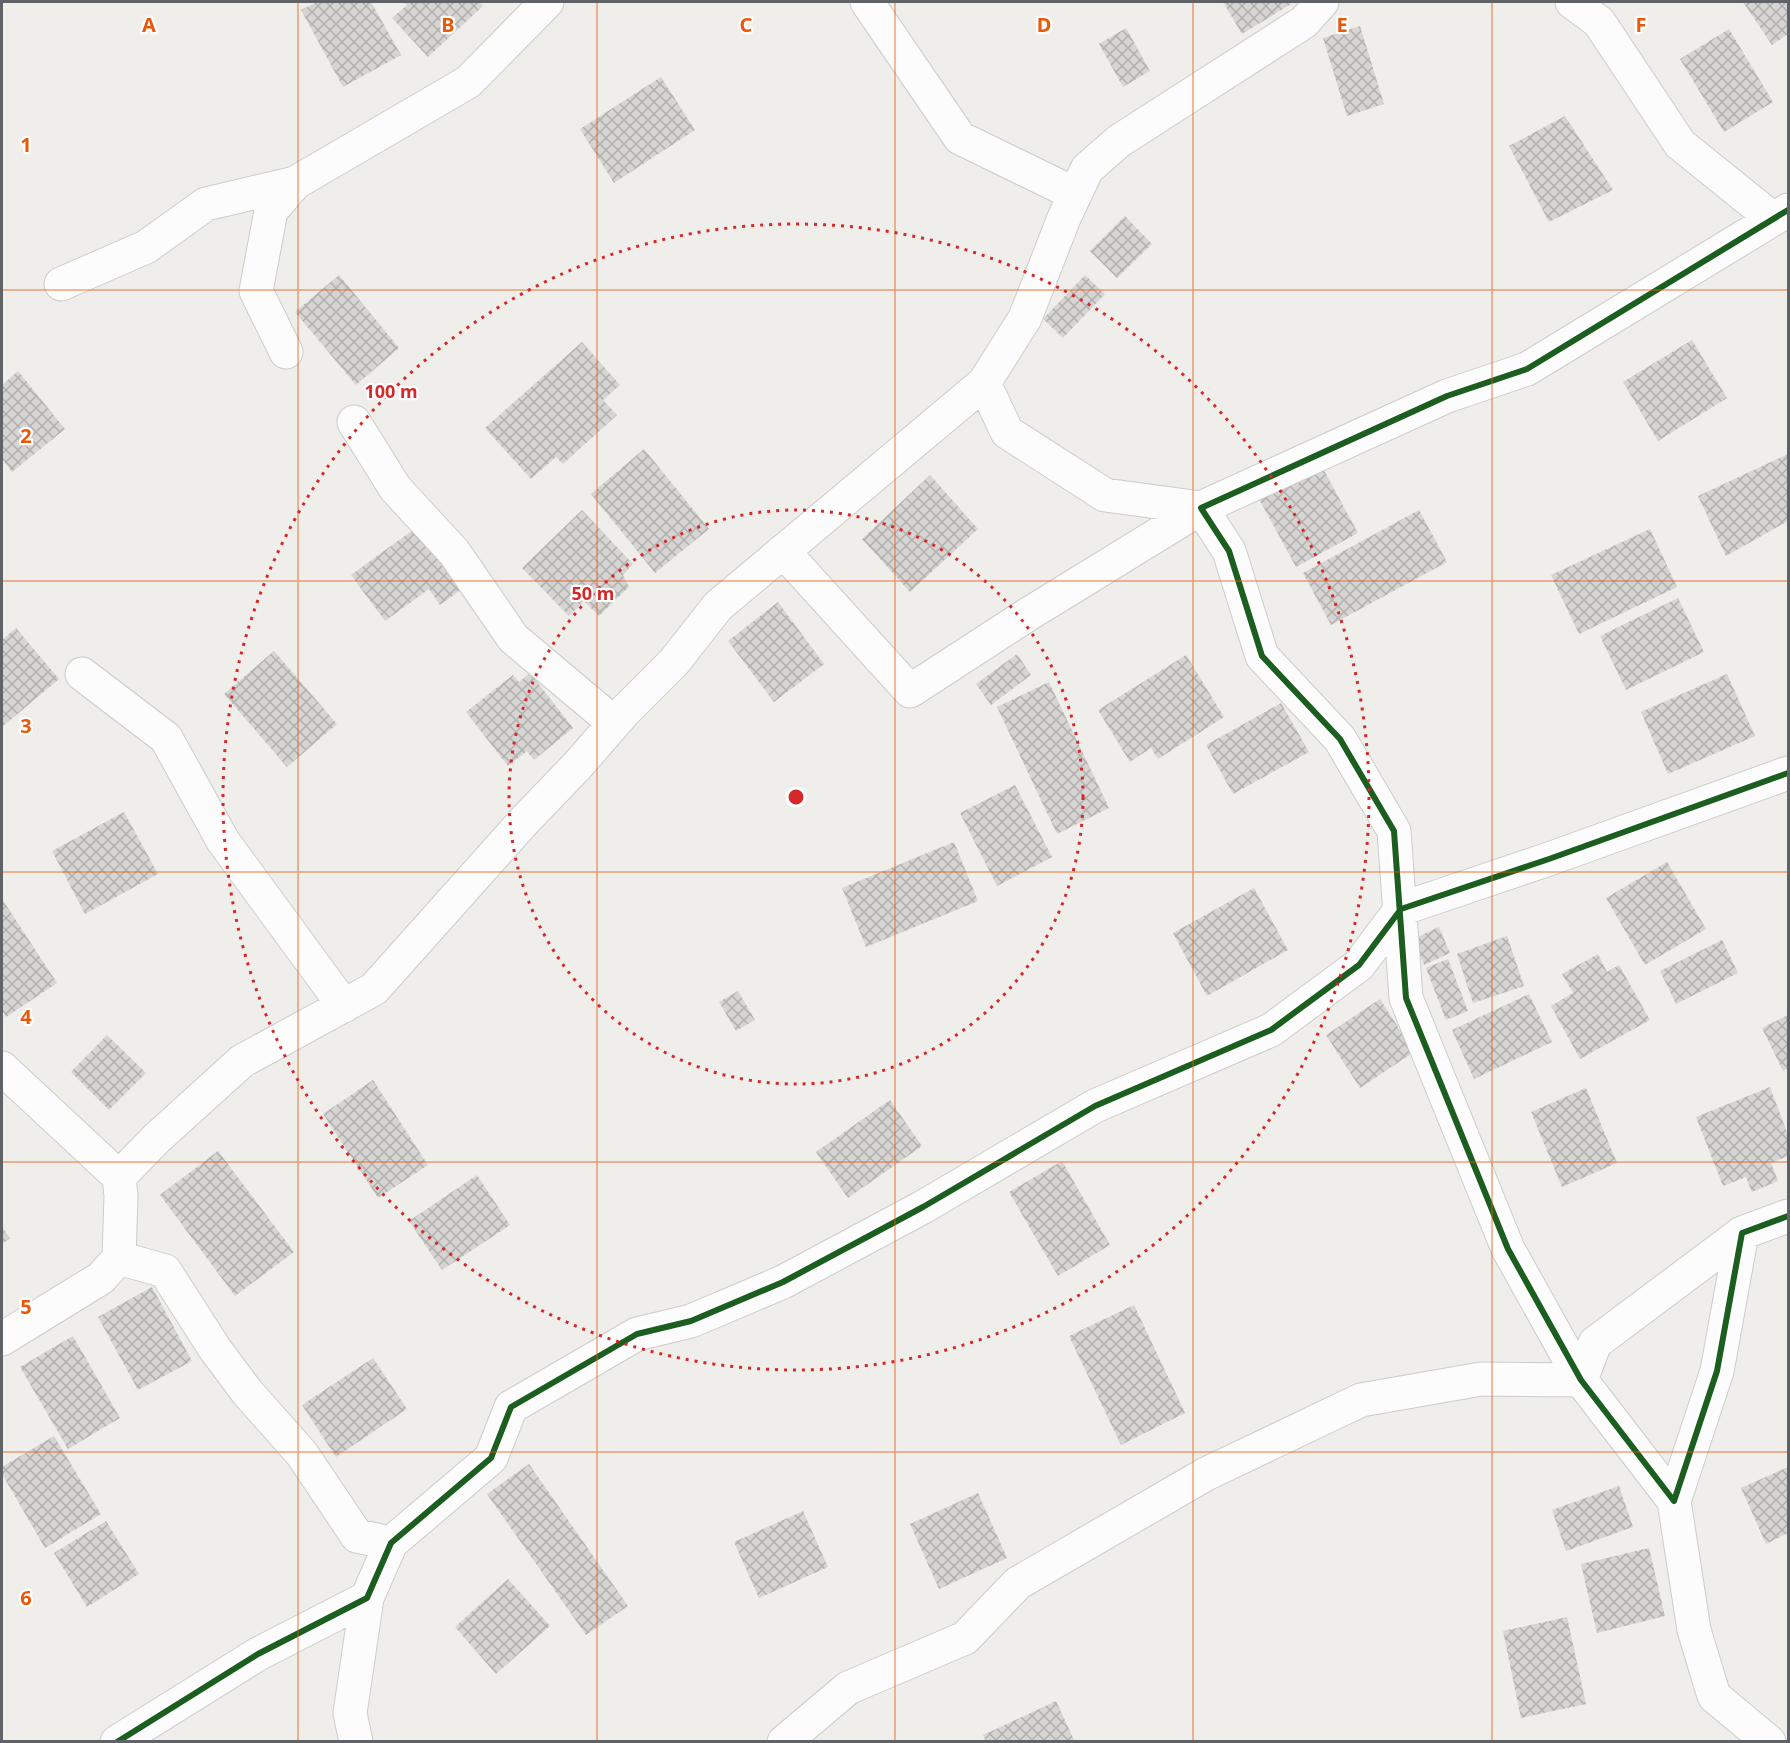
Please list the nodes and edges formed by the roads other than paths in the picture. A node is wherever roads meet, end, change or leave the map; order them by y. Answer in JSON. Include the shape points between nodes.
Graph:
{"nodes":[{"id":1,"x":547,"y":2,"type":"edge"},
{"id":2,"x":867,"y":2,"type":"edge"},
{"id":3,"x":1322,"y":2,"type":"edge"},
{"id":4,"x":1572,"y":2,"type":"edge"},
{"id":5,"x":295,"y":183,"type":"junction"},
{"id":6,"x":1075,"y":194,"type":"junction"},
{"id":7,"x":1781,"y":214,"type":"edge"},
{"id":8,"x":61,"y":284,"type":"dead end"},
{"id":9,"x":286,"y":352,"type":"dead end"},
{"id":10,"x":984,"y":383,"type":"junction"},
{"id":11,"x":354,"y":422,"type":"dead end"},
{"id":12,"x":1201,"y":508,"type":"junction"},
{"id":13,"x":783,"y":551,"type":"junction"},
{"id":14,"x":82,"y":674,"type":"dead end"},
{"id":15,"x":614,"y":723,"type":"junction"},
{"id":16,"x":1788,"y":773,"type":"edge"},
{"id":17,"x":1401,"y":909,"type":"junction"},
{"id":18,"x":344,"y":1006,"type":"junction"},
{"id":19,"x":2,"y":1068,"type":"edge"},
{"id":20,"x":119,"y":1177,"type":"junction"},
{"id":21,"x":1788,"y":1216,"type":"edge"},
{"id":22,"x":1742,"y":1233,"type":"junction"},
{"id":23,"x":119,"y":1258,"type":"junction"},
{"id":24,"x":2,"y":1340,"type":"edge"},
{"id":25,"x":1581,"y":1380,"type":"junction"},
{"id":26,"x":1674,"y":1501,"type":"junction"},
{"id":27,"x":391,"y":1543,"type":"junction"},
{"id":28,"x":367,"y":1598,"type":"junction"},
{"id":29,"x":117,"y":1742,"type":"edge"},
{"id":30,"x":356,"y":1742,"type":"edge"},
{"id":31,"x":783,"y":1742,"type":"edge"},
{"id":32,"x":1769,"y":1742,"type":"edge"}],
"edges":[{"from":1,"to":5,"type":"street","via":[[468,82]]},
{"from":2,"to":6,"type":"street","via":[[960,138]]},
{"from":3,"to":6,"type":"street","via":[[1304,22],[1119,141],[1087,169]]},
{"from":4,"to":7,"type":"street","via":[[1599,22],[1680,144]]},
{"from":5,"to":8,"type":"street","via":[[206,204],[146,247]]},
{"from":5,"to":9,"type":"street","via":[[271,211],[256,291]]},
{"from":6,"to":10,"type":"street","via":[[1025,318]]},
{"from":7,"to":12,"type":"street","via":[[1527,369],[1447,396]]},
{"from":10,"to":12,"type":"street","via":[[1007,432],[1105,495]]},
{"from":10,"to":13,"type":"street"},
{"from":11,"to":15,"type":"street","via":[[395,488],[454,552],[513,638]]},
{"from":12,"to":13,"type":"street","via":[[910,691]]},
{"from":12,"to":17,"type":"street","via":[[1229,551],[1262,656],[1340,739],[1394,831]]},
{"from":13,"to":15,"type":"street","via":[[718,606],[674,662]]},
{"from":14,"to":18,"type":"street","via":[[166,738],[223,841]]},
{"from":15,"to":18,"type":"street","via":[[374,989]]},
{"from":16,"to":17,"type":"street"},
{"from":17,"to":25,"type":"street","via":[[1406,998],[1508,1250]]},
{"from":17,"to":27,"type":"street","via":[[1359,965],[1271,1030],[1095,1106],[923,1207],[783,1282],[691,1321],[637,1334],[511,1407],[490,1458]]},
{"from":18,"to":20,"type":"street","via":[[243,1062]]},
{"from":19,"to":20,"type":"street"},
{"from":20,"to":23,"type":"street"},
{"from":21,"to":22,"type":"street"},
{"from":22,"to":25,"type":"street","via":[[1595,1343]]},
{"from":22,"to":26,"type":"street","via":[[1717,1371]]},
{"from":23,"to":24,"type":"street","via":[[101,1278]]},
{"from":23,"to":27,"type":"street","via":[[165,1271],[222,1358],[302,1454],[357,1536]]},
{"from":25,"to":26,"type":"street"},
{"from":25,"to":31,"type":"street","via":[[1481,1379],[1361,1400],[1206,1474],[1018,1583],[965,1638],[848,1688]]},
{"from":26,"to":32,"type":"street","via":[[1694,1630],[1714,1696]]},
{"from":27,"to":28,"type":"street"},
{"from":28,"to":29,"type":"street","via":[[258,1654]]},
{"from":28,"to":30,"type":"street","via":[[350,1713]]}]}
